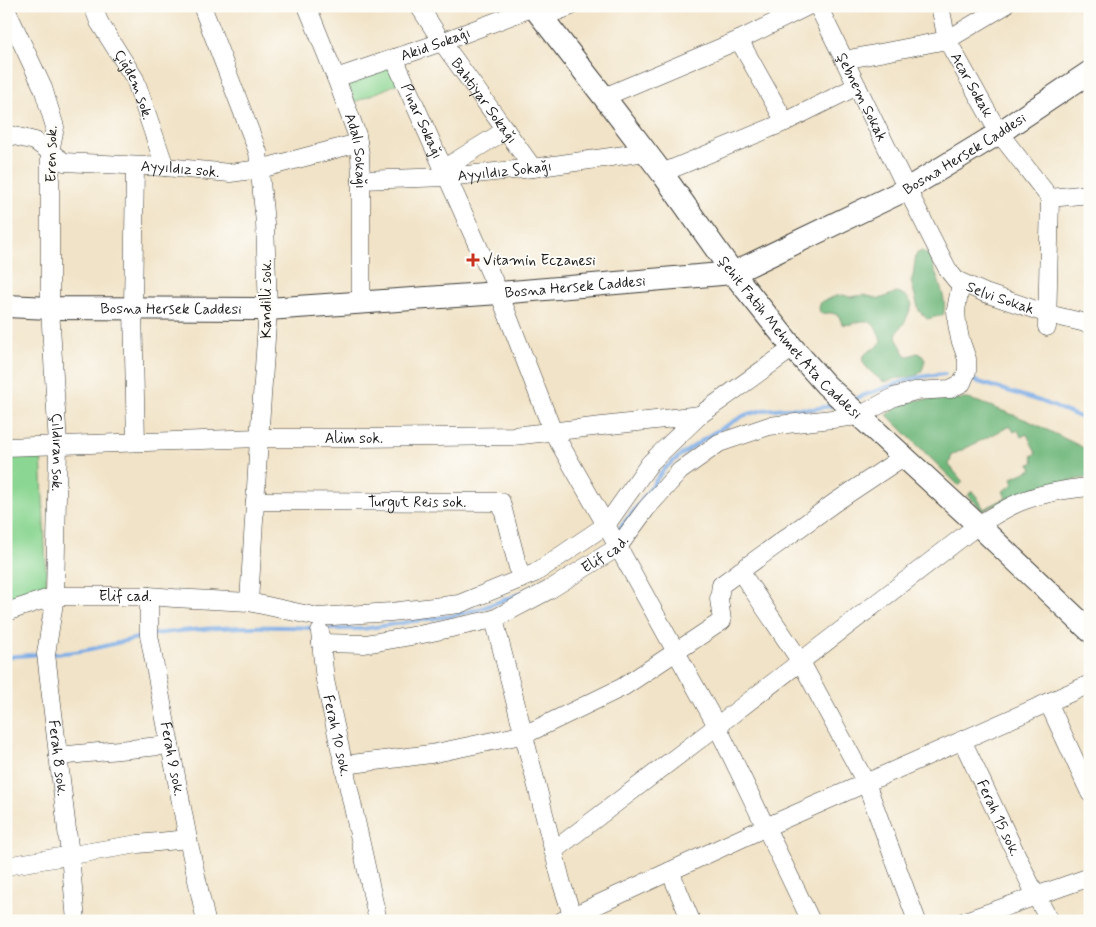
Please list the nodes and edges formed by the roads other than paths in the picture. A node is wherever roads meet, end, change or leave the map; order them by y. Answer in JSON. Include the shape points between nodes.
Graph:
{"nodes":[{"id":1,"x":93,"y":6,"type":"edge"},
{"id":2,"x":202,"y":6,"type":"edge"},
{"id":3,"x":307,"y":6,"type":"edge"},
{"id":4,"x":420,"y":6,"type":"edge"},
{"id":5,"x":571,"y":6,"type":"edge"},
{"id":6,"x":808,"y":6,"type":"edge"},
{"id":7,"x":818,"y":6,"type":"edge"},
{"id":8,"x":940,"y":6,"type":"edge"},
{"id":9,"x":1004,"y":6,"type":"edge"},
{"id":10,"x":7,"y":8,"type":"edge"},
{"id":11,"x":536,"y":10,"type":"edge"},
{"id":12,"x":740,"y":40,"type":"junction"},
{"id":13,"x":947,"y":40,"type":"junction"},
{"id":14,"x":442,"y":42,"type":"junction"},
{"id":15,"x":394,"y":58,"type":"junction"},
{"id":16,"x":844,"y":60,"type":"junction"},
{"id":17,"x":1090,"y":72,"type":"edge"},
{"id":18,"x":336,"y":78,"type":"junction"},
{"id":19,"x":857,"y":86,"type":"junction"},
{"id":20,"x":604,"y":97,"type":"junction"},
{"id":21,"x":785,"y":122,"type":"junction"},
{"id":22,"x":506,"y":130,"type":"junction"},
{"id":23,"x":999,"y":132,"type":"junction"},
{"id":24,"x":6,"y":134,"type":"edge"},
{"id":25,"x":358,"y":143,"type":"junction"},
{"id":26,"x":50,"y":152,"type":"junction"},
{"id":27,"x":646,"y":152,"type":"junction"},
{"id":28,"x":134,"y":166,"type":"junction"},
{"id":29,"x":165,"y":167,"type":"junction"},
{"id":30,"x":533,"y":168,"type":"junction"},
{"id":31,"x":260,"y":169,"type":"junction"},
{"id":32,"x":445,"y":173,"type":"junction"},
{"id":33,"x":662,"y":173,"type":"junction"},
{"id":34,"x":361,"y":180,"type":"junction"},
{"id":35,"x":907,"y":189,"type":"junction"},
{"id":36,"x":1090,"y":194,"type":"edge"},
{"id":37,"x":1050,"y":198,"type":"junction"},
{"id":38,"x":733,"y":273,"type":"junction"},
{"id":39,"x":960,"y":283,"type":"junction"},
{"id":40,"x":500,"y":293,"type":"junction"},
{"id":41,"x":361,"y":302,"type":"junction"},
{"id":42,"x":6,"y":306,"type":"edge"},
{"id":43,"x":50,"y":308,"type":"junction"},
{"id":44,"x":133,"y":308,"type":"junction"},
{"id":45,"x":268,"y":309,"type":"junction"},
{"id":46,"x":1048,"y":320,"type":"junction"},
{"id":47,"x":1090,"y":324,"type":"edge"},
{"id":48,"x":793,"y":348,"type":"junction"},
{"id":49,"x":700,"y":415,"type":"junction"},
{"id":50,"x":859,"y":416,"type":"junction"},
{"id":51,"x":553,"y":432,"type":"junction"},
{"id":52,"x":259,"y":438,"type":"junction"},
{"id":53,"x":136,"y":442,"type":"junction"},
{"id":54,"x":58,"y":445,"type":"junction"},
{"id":55,"x":6,"y":447,"type":"edge"},
{"id":56,"x":903,"y":456,"type":"junction"},
{"id":57,"x":1090,"y":487,"type":"edge"},
{"id":58,"x":255,"y":500,"type":"junction"},
{"id":59,"x":606,"y":525,"type":"junction"},
{"id":60,"x":978,"y":525,"type":"junction"},
{"id":61,"x":618,"y":547,"type":"junction"},
{"id":62,"x":740,"y":571,"type":"junction"},
{"id":63,"x":521,"y":578,"type":"junction"},
{"id":64,"x":55,"y":596,"type":"junction"},
{"id":65,"x":149,"y":596,"type":"junction"},
{"id":66,"x":249,"y":602,"type":"junction"},
{"id":67,"x":6,"y":612,"type":"edge"},
{"id":68,"x":318,"y":617,"type":"junction"},
{"id":69,"x":494,"y":619,"type":"junction"},
{"id":70,"x":1090,"y":631,"type":"edge"},
{"id":71,"x":321,"y":644,"type":"junction"},
{"id":72,"x":676,"y":651,"type":"junction"},
{"id":73,"x":801,"y":662,"type":"junction"},
{"id":74,"x":1090,"y":684,"type":"edge"},
{"id":75,"x":1048,"y":702,"type":"junction"},
{"id":76,"x":717,"y":726,"type":"junction"},
{"id":77,"x":524,"y":735,"type":"junction"},
{"id":78,"x":962,"y":740,"type":"junction"},
{"id":79,"x":170,"y":745,"type":"junction"},
{"id":80,"x":58,"y":756,"type":"junction"},
{"id":81,"x":344,"y":765,"type":"junction"},
{"id":82,"x":866,"y":783,"type":"junction"},
{"id":83,"x":1090,"y":793,"type":"edge"},
{"id":84,"x":766,"y":827,"type":"junction"},
{"id":85,"x":188,"y":839,"type":"junction"},
{"id":86,"x":554,"y":850,"type":"junction"},
{"id":87,"x":70,"y":855,"type":"junction"},
{"id":88,"x":6,"y":866,"type":"edge"},
{"id":89,"x":670,"y":871,"type":"junction"},
{"id":90,"x":1090,"y":877,"type":"edge"},
{"id":91,"x":1036,"y":896,"type":"junction"},
{"id":92,"x":570,"y":919,"type":"edge"},
{"id":93,"x":76,"y":921,"type":"edge"},
{"id":94,"x":206,"y":921,"type":"edge"},
{"id":95,"x":378,"y":921,"type":"edge"},
{"id":96,"x":691,"y":921,"type":"edge"},
{"id":97,"x":811,"y":921,"type":"edge"},
{"id":98,"x":917,"y":921,"type":"edge"},
{"id":99,"x":965,"y":921,"type":"edge"},
{"id":100,"x":1050,"y":921,"type":"edge"}],
"edges":[{"from":1,"to":29,"type":"street","name":"Çiğdem sok.","via":[[98,22],[135,79]]},
{"from":2,"to":31,"type":"street","name":"Kandilli sok.","via":[[258,152]]},
{"from":3,"to":18,"type":"street","name":"Adalı Sokağı"},
{"from":4,"to":14,"type":"street","name":"Bahtiyar Sokağı"},
{"from":5,"to":11,"type":"street","name":"Akid Sokağı"},
{"from":6,"to":12,"type":"street"},
{"from":7,"to":16,"type":"street","name":"Şebnem Sokak"},
{"from":8,"to":13,"type":"street","name":"Acar Sokak"},
{"from":9,"to":13,"type":"street"},
{"from":10,"to":26,"type":"street","name":"Eren sok.","via":[[44,88],[55,127]]},
{"from":11,"to":14,"type":"street","name":"Akid Sokağı"},
{"from":11,"to":20,"type":"main road","name":"Şehit Fatih Mehmet Ata Caddesi"},
{"from":12,"to":20,"type":"street"},
{"from":12,"to":21,"type":"street"},
{"from":13,"to":16,"type":"street"},
{"from":13,"to":23,"type":"street","name":"Acar Sokak"},
{"from":14,"to":15,"type":"street","name":"Akid Sokağı"},
{"from":14,"to":22,"type":"street","name":"Bahtiyar Sokağı"},
{"from":15,"to":18,"type":"street","name":"Akid Sokağı"},
{"from":15,"to":32,"type":"street","name":"Pınar Sokağı"},
{"from":16,"to":19,"type":"street","name":"Şebnem Sokak"},
{"from":17,"to":23,"type":"main road","name":"Bosna Hersek Caddesi"},
{"from":18,"to":25,"type":"street","name":"Adalı Sokağı"},
{"from":19,"to":21,"type":"street"},
{"from":19,"to":35,"type":"street","name":"Şebnem Sokak"},
{"from":20,"to":27,"type":"main road","name":"Şehit Fatih Mehmet Ata Caddesi"},
{"from":21,"to":33,"type":"street"},
{"from":22,"to":30,"type":"street","name":"Bahtiyar Sokağı"},
{"from":22,"to":32,"type":"street"},
{"from":23,"to":35,"type":"main road","name":"Bosna Hersek Caddesi"},
{"from":23,"to":37,"type":"street","name":"Acar Sokak"},
{"from":24,"to":26,"type":"street","name":"Ayyıldız sok.","via":[[35,141]]},
{"from":25,"to":31,"type":"street","name":"Ayyıldız sok."},
{"from":25,"to":34,"type":"street","name":"Adalı Sokağı"},
{"from":26,"to":28,"type":"street","name":"Ayyıldız sok.","via":[[64,162]]},
{"from":26,"to":43,"type":"street","name":"Eren sok."},
{"from":27,"to":30,"type":"street","name":"Ayyıldız Sokağı"},
{"from":27,"to":33,"type":"main road","name":"Şehit Fatih Mehmet Ata Caddesi"},
{"from":28,"to":29,"type":"street","name":"Ayyıldız sok."},
{"from":28,"to":44,"type":"street"},
{"from":29,"to":31,"type":"street","name":"Ayyıldız sok.","via":[[230,173]]},
{"from":30,"to":32,"type":"street","name":"Ayyıldız Sokağı"},
{"from":31,"to":45,"type":"street","name":"Kandilli sok."},
{"from":32,"to":34,"type":"street","name":"Ayyıldız Sokağı"},
{"from":32,"to":40,"type":"street","name":"Pınar Sokağı"},
{"from":33,"to":38,"type":"main road","name":"Şehit Fatih Mehmet Ata Caddesi"},
{"from":34,"to":41,"type":"street","name":"Adalı Sokağı"},
{"from":35,"to":38,"type":"main road","name":"Bosna Hersek Caddesi"},
{"from":35,"to":39,"type":"street","name":"Selvi Sokak","via":[[948,270]]},
{"from":36,"to":37,"type":"street"},
{"from":37,"to":46,"type":"street"},
{"from":38,"to":40,"type":"main road","name":"Bosna Hersek Caddesi"},
{"from":38,"to":48,"type":"main road","name":"Şehit Fatih Mehmet Ata Caddesi"},
{"from":39,"to":46,"type":"street","name":"Selvi Sokak"},
{"from":39,"to":50,"type":"street","via":[[957,323],[967,359],[962,383],[950,389],[915,391],[894,397]]},
{"from":40,"to":41,"type":"main road","name":"Bosna Hersek Caddesi"},
{"from":40,"to":51,"type":"street","name":"Pınar Sokağı"},
{"from":41,"to":45,"type":"main road","name":"Bosna Hersek Caddesi"},
{"from":42,"to":43,"type":"main road","name":"Bosna Hersek Caddesi"},
{"from":43,"to":44,"type":"main road","name":"Bosna Hersek Caddesi"},
{"from":43,"to":54,"type":"street","name":"Çıldıran sok."},
{"from":44,"to":45,"type":"main road","name":"Bosna Hersek Caddesi"},
{"from":44,"to":53,"type":"street"},
{"from":45,"to":52,"type":"street","name":"Kandilli sok."},
{"from":46,"to":47,"type":"street","name":"Selvi Sokak"},
{"from":48,"to":49,"type":"street","name":"Elif cad."},
{"from":48,"to":50,"type":"main road","name":"Şehit Fatih Mehmet Ata Caddesi"},
{"from":49,"to":51,"type":"street","name":"Alim sok."},
{"from":49,"to":59,"type":"street","name":"Elif cad.","via":[[650,463]]},
{"from":50,"to":56,"type":"main road","name":"Şehit Fatih Mehmet Ata Caddesi"},
{"from":50,"to":61,"type":"street","name":"Elif cad.","via":[[768,426],[719,443],[680,470],[646,508]]},
{"from":51,"to":52,"type":"street","name":"Alim sok.","via":[[512,436]]},
{"from":51,"to":59,"type":"street","name":"Pınar Sokağı"},
{"from":52,"to":53,"type":"street","name":"Alim sok."},
{"from":52,"to":58,"type":"street","name":"Kandilli sok."},
{"from":53,"to":54,"type":"street","name":"Alim sok."},
{"from":54,"to":55,"type":"street","name":"Alim sok."},
{"from":54,"to":64,"type":"street","name":"Çıldıran sok."},
{"from":56,"to":60,"type":"main road","name":"Şehit Fatih Mehmet Ata Caddesi"},
{"from":56,"to":62,"type":"street"},
{"from":57,"to":60,"type":"street","via":[[1058,491],[1019,502]]},
{"from":58,"to":63,"type":"street","name":"Turgut Reis sok.","via":[[501,502]]},
{"from":58,"to":66,"type":"street","name":"Kandilli sok."},
{"from":59,"to":61,"type":"street","name":"Pınar Sokağı"},
{"from":59,"to":63,"type":"street","name":"Elif cad.","via":[[535,573]]},
{"from":60,"to":70,"type":"main road","name":"Şehit Fatih Mehmet Ata Caddesi"},
{"from":60,"to":73,"type":"street"},
{"from":61,"to":69,"type":"street","name":"Elif cad.","via":[[549,590]]},
{"from":61,"to":72,"type":"street","name":"Pınar Sokağı"},
{"from":62,"to":72,"type":"street","via":[[722,584],[719,599],[722,621]]},
{"from":62,"to":73,"type":"street"},
{"from":63,"to":68,"type":"street","name":"Elif cad.","via":[[459,604]]},
{"from":64,"to":65,"type":"street","name":"Elif cad."},
{"from":64,"to":67,"type":"street","name":"Elif cad."},
{"from":64,"to":80,"type":"street","name":"Ferah 8 sok.","via":[[46,654]]},
{"from":65,"to":66,"type":"street","name":"Elif cad."},
{"from":65,"to":79,"type":"street","name":"Ferah 9 sok.","via":[[149,635]]},
{"from":66,"to":68,"type":"street"},
{"from":68,"to":71,"type":"street","name":"Ferah 10 sok."},
{"from":69,"to":71,"type":"street","name":"Elif cad.","via":[[365,644]]},
{"from":69,"to":77,"type":"street"},
{"from":71,"to":81,"type":"street","name":"Ferah 10 sok."},
{"from":72,"to":76,"type":"street","name":"Pınar Sokağı"},
{"from":72,"to":77,"type":"street","via":[[623,687]]},
{"from":73,"to":76,"type":"street"},
{"from":73,"to":82,"type":"street"},
{"from":74,"to":75,"type":"street"},
{"from":75,"to":78,"type":"street"},
{"from":75,"to":83,"type":"street"},
{"from":76,"to":84,"type":"street","name":"Pınar Sokağı"},
{"from":76,"to":86,"type":"street"},
{"from":77,"to":81,"type":"street","via":[[431,754]]},
{"from":77,"to":86,"type":"street"},
{"from":78,"to":82,"type":"street"},
{"from":78,"to":91,"type":"street","name":"Ferah 15 sok."},
{"from":79,"to":80,"type":"street"},
{"from":79,"to":85,"type":"street","name":"Ferah 9 sok."},
{"from":80,"to":87,"type":"street","name":"Ferah 8 sok."},
{"from":81,"to":95,"type":"street","name":"Ferah 10 sok."},
{"from":82,"to":84,"type":"street"},
{"from":82,"to":98,"type":"street"},
{"from":84,"to":89,"type":"street"},
{"from":84,"to":97,"type":"street","name":"Pınar Sokağı"},
{"from":85,"to":87,"type":"street"},
{"from":85,"to":94,"type":"street","name":"Ferah 9 sok."},
{"from":86,"to":92,"type":"street"},
{"from":87,"to":88,"type":"street"},
{"from":87,"to":93,"type":"street","name":"Ferah 8 sok."},
{"from":89,"to":92,"type":"street"},
{"from":89,"to":96,"type":"street"},
{"from":90,"to":91,"type":"street"},
{"from":91,"to":99,"type":"street"},
{"from":91,"to":100,"type":"street","name":"Ferah 15 sok."}]}
